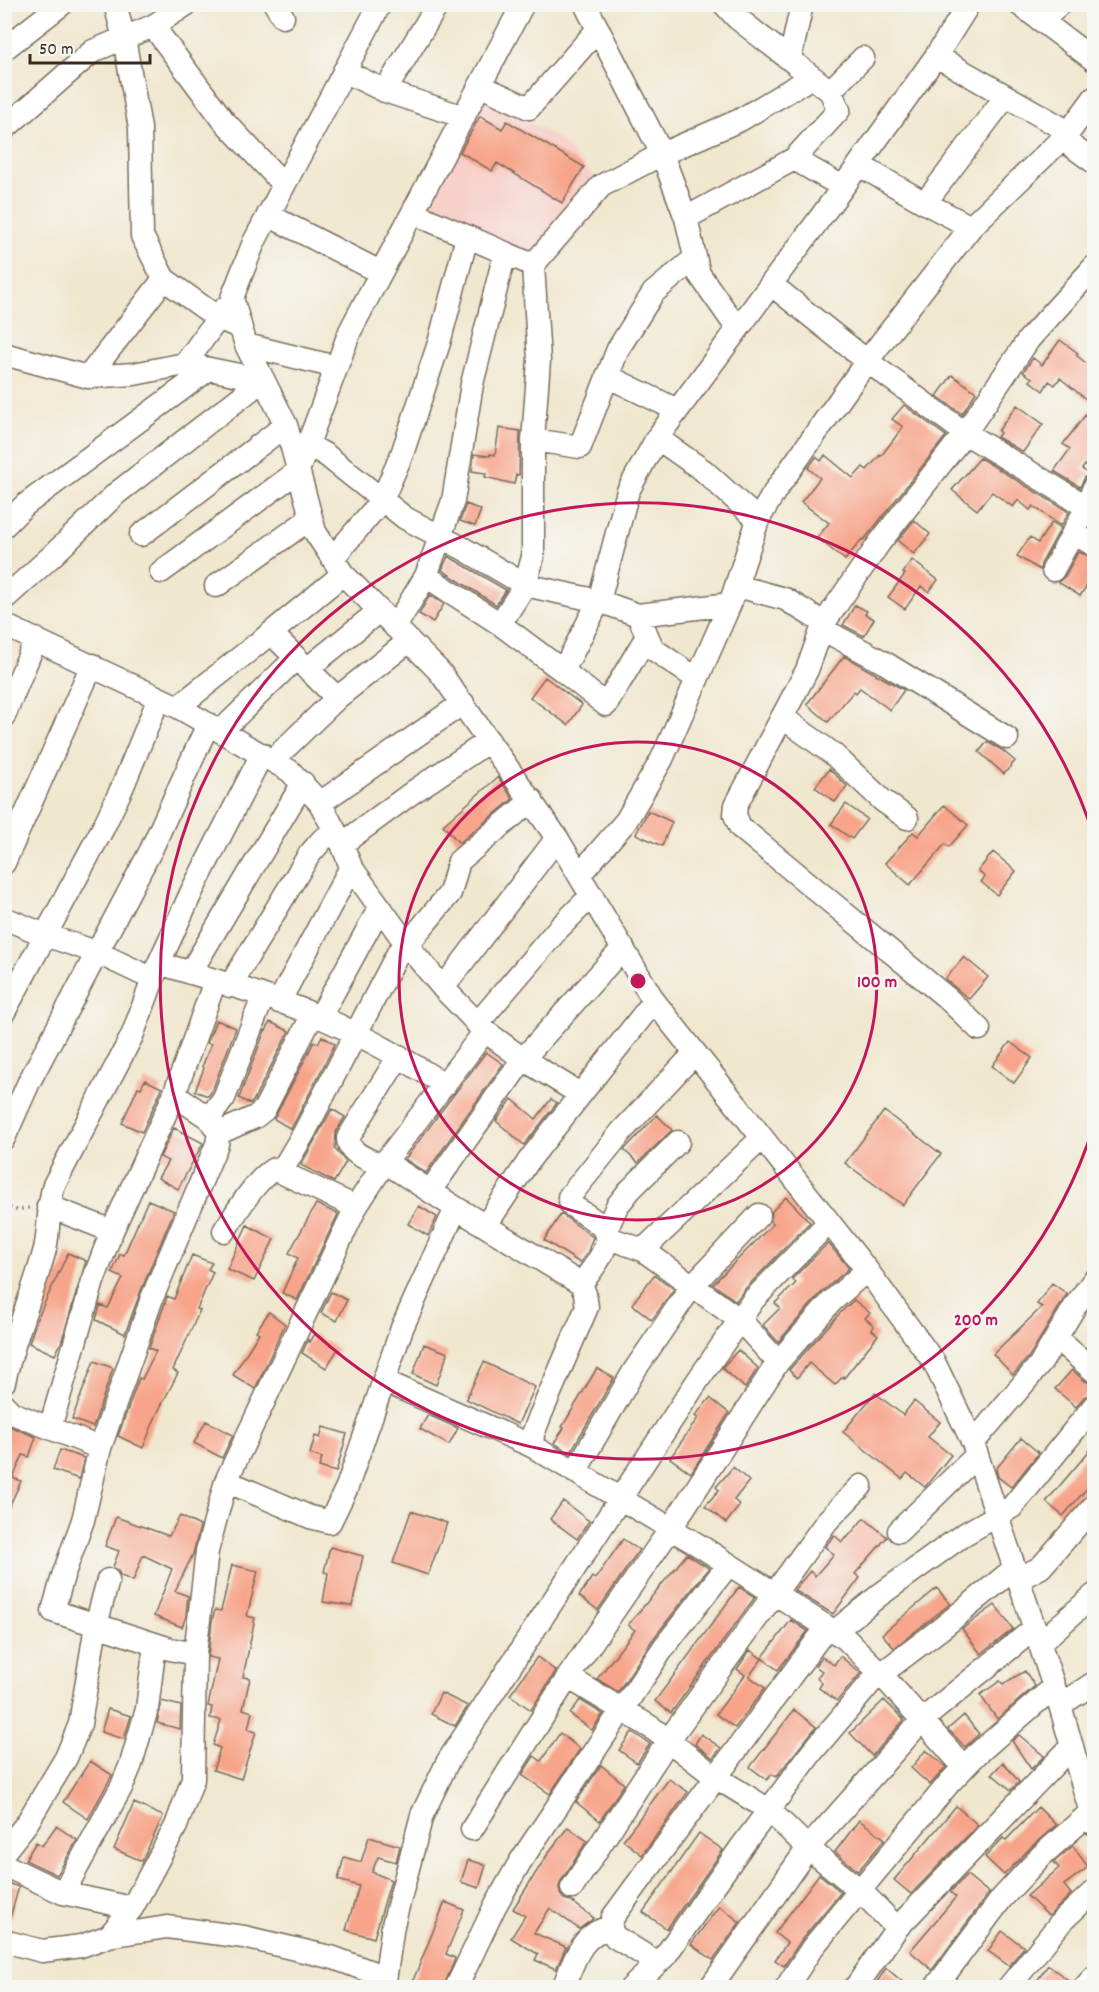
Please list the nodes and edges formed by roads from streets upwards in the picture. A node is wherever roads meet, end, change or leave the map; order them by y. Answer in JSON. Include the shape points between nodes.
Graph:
{"nodes":[{"id":1,"x":62,"y":4,"type":"edge"},
{"id":2,"x":115,"y":4,"type":"edge"},
{"id":3,"x":187,"y":4,"type":"edge"},
{"id":4,"x":380,"y":4,"type":"edge"},
{"id":5,"x":438,"y":4,"type":"edge"},
{"id":6,"x":523,"y":4,"type":"edge"},
{"id":7,"x":724,"y":4,"type":"edge"},
{"id":8,"x":802,"y":4,"type":"edge"},
{"id":9,"x":969,"y":4,"type":"edge"},
{"id":10,"x":1019,"y":4,"type":"edge"},
{"id":11,"x":1059,"y":4,"type":"edge"},
{"id":12,"x":591,"y":12,"type":"edge"},
{"id":13,"x":1043,"y":22,"type":"junction"},
{"id":14,"x":153,"y":26,"type":"junction"},
{"id":15,"x":124,"y":38,"type":"junction"},
{"id":16,"x":4,"y":49,"type":"edge"},
{"id":17,"x":936,"y":56,"type":"junction"},
{"id":18,"x":863,"y":58,"type":"dead end"},
{"id":19,"x":790,"y":59,"type":"junction"},
{"id":20,"x":1095,"y":60,"type":"edge"},
{"id":21,"x":344,"y":71,"type":"junction"},
{"id":22,"x":812,"y":77,"type":"junction"},
{"id":23,"x":481,"y":86,"type":"junction"},
{"id":24,"x":385,"y":91,"type":"junction"},
{"id":25,"x":830,"y":91,"type":"junction"},
{"id":26,"x":1006,"y":96,"type":"junction"},
{"id":27,"x":1095,"y":98,"type":"edge"},
{"id":28,"x":464,"y":117,"type":"junction"},
{"id":29,"x":4,"y":129,"type":"edge"},
{"id":30,"x":1066,"y":135,"type":"junction"},
{"id":31,"x":662,"y":154,"type":"junction"},
{"id":32,"x":794,"y":159,"type":"junction"},
{"id":33,"x":1095,"y":162,"type":"edge"},
{"id":34,"x":859,"y":165,"type":"junction"},
{"id":35,"x":284,"y":185,"type":"junction"},
{"id":36,"x":843,"y":187,"type":"junction"},
{"id":37,"x":925,"y":203,"type":"junction"},
{"id":38,"x":413,"y":213,"type":"junction"},
{"id":39,"x":268,"y":215,"type":"junction"},
{"id":40,"x":686,"y":218,"type":"junction"},
{"id":41,"x":971,"y":227,"type":"junction"},
{"id":42,"x":467,"y":237,"type":"junction"},
{"id":43,"x":505,"y":253,"type":"junction"},
{"id":44,"x":695,"y":258,"type":"junction"},
{"id":45,"x":533,"y":265,"type":"junction"},
{"id":46,"x":1095,"y":267,"type":"edge"},
{"id":47,"x":380,"y":272,"type":"junction"},
{"id":48,"x":164,"y":279,"type":"junction"},
{"id":49,"x":772,"y":285,"type":"junction"},
{"id":50,"x":232,"y":298,"type":"junction"},
{"id":51,"x":218,"y":318,"type":"junction"},
{"id":52,"x":737,"y":328,"type":"junction"},
{"id":53,"x":243,"y":336,"type":"junction"},
{"id":54,"x":4,"y":354,"type":"edge"},
{"id":55,"x":867,"y":361,"type":"junction"},
{"id":56,"x":185,"y":364,"type":"junction"},
{"id":57,"x":336,"y":368,"type":"junction"},
{"id":58,"x":209,"y":369,"type":"junction"},
{"id":59,"x":607,"y":376,"type":"junction"},
{"id":60,"x":88,"y":377,"type":"junction"},
{"id":61,"x":263,"y":380,"type":"junction"},
{"id":62,"x":677,"y":410,"type":"junction"},
{"id":63,"x":286,"y":425,"type":"junction"},
{"id":64,"x":965,"y":433,"type":"junction"},
{"id":65,"x":657,"y":438,"type":"junction"},
{"id":66,"x":533,"y":440,"type":"junction"},
{"id":67,"x":308,"y":445,"type":"junction"},
{"id":68,"x":298,"y":471,"type":"junction"},
{"id":69,"x":1091,"y":497,"type":"edge"},
{"id":70,"x":382,"y":500,"type":"junction"},
{"id":71,"x":311,"y":519,"type":"junction"},
{"id":72,"x":758,"y":520,"type":"junction"},
{"id":73,"x":4,"y":526,"type":"edge"},
{"id":74,"x":1073,"y":533,"type":"junction"},
{"id":75,"x":141,"y":535,"type":"dead end"},
{"id":76,"x":441,"y":537,"type":"junction"},
{"id":77,"x":1095,"y":545,"type":"edge"},
{"id":78,"x":338,"y":566,"type":"junction"},
{"id":79,"x":1053,"y":570,"type":"dead end"},
{"id":80,"x":161,"y":572,"type":"dead end"},
{"id":81,"x":426,"y":576,"type":"junction"},
{"id":82,"x":525,"y":585,"type":"junction"},
{"id":83,"x":216,"y":586,"type":"dead end"},
{"id":84,"x":733,"y":596,"type":"junction"},
{"id":85,"x":4,"y":599,"type":"edge"},
{"id":86,"x":598,"y":601,"type":"junction"},
{"id":87,"x":638,"y":615,"type":"junction"},
{"id":88,"x":500,"y":624,"type":"junction"},
{"id":89,"x":4,"y":625,"type":"edge"},
{"id":90,"x":394,"y":626,"type":"junction"},
{"id":91,"x":823,"y":626,"type":"junction"},
{"id":92,"x":271,"y":633,"type":"junction"},
{"id":93,"x":647,"y":636,"type":"junction"},
{"id":94,"x":36,"y":639,"type":"junction"},
{"id":95,"x":302,"y":663,"type":"junction"},
{"id":96,"x":92,"y":665,"type":"junction"},
{"id":97,"x":563,"y":671,"type":"junction"},
{"id":98,"x":697,"y":679,"type":"junction"},
{"id":99,"x":337,"y":698,"type":"junction"},
{"id":100,"x":168,"y":702,"type":"junction"},
{"id":101,"x":463,"y":703,"type":"junction"},
{"id":102,"x":4,"y":716,"type":"edge"},
{"id":103,"x":782,"y":717,"type":"junction"},
{"id":104,"x":215,"y":727,"type":"junction"},
{"id":105,"x":1007,"y":738,"type":"dead end"},
{"id":106,"x":489,"y":741,"type":"junction"},
{"id":107,"x":267,"y":757,"type":"junction"},
{"id":108,"x":303,"y":783,"type":"junction"},
{"id":109,"x":532,"y":800,"type":"junction"},
{"id":110,"x":320,"y":803,"type":"junction"},
{"id":111,"x":907,"y":818,"type":"dead end"},
{"id":112,"x":338,"y":838,"type":"junction"},
{"id":113,"x":556,"y":838,"type":"junction"},
{"id":114,"x":4,"y":863,"type":"edge"},
{"id":115,"x":351,"y":867,"type":"junction"},
{"id":116,"x":579,"y":875,"type":"junction"},
{"id":117,"x":591,"y":895,"type":"junction"},
{"id":118,"x":380,"y":908,"type":"junction"},
{"id":119,"x":4,"y":918,"type":"edge"},
{"id":120,"x":45,"y":935,"type":"junction"},
{"id":121,"x":407,"y":945,"type":"junction"},
{"id":122,"x":623,"y":948,"type":"junction"},
{"id":123,"x":96,"y":952,"type":"junction"},
{"id":124,"x":156,"y":971,"type":"junction"},
{"id":125,"x":190,"y":973,"type":"junction"},
{"id":126,"x":222,"y":983,"type":"junction"},
{"id":127,"x":443,"y":988,"type":"junction"},
{"id":128,"x":271,"y":999,"type":"junction"},
{"id":129,"x":654,"y":1001,"type":"junction"},
{"id":130,"x":4,"y":1012,"type":"edge"},
{"id":131,"x":317,"y":1016,"type":"junction"},
{"id":132,"x":481,"y":1027,"type":"junction"},
{"id":133,"x":979,"y":1029,"type":"dead end"},
{"id":134,"x":357,"y":1034,"type":"junction"},
{"id":135,"x":695,"y":1053,"type":"junction"},
{"id":136,"x":399,"y":1056,"type":"junction"},
{"id":137,"x":523,"y":1059,"type":"junction"},
{"id":138,"x":445,"y":1085,"type":"junction"},
{"id":139,"x":580,"y":1094,"type":"junction"},
{"id":140,"x":174,"y":1095,"type":"junction"},
{"id":141,"x":214,"y":1126,"type":"junction"},
{"id":142,"x":4,"y":1138,"type":"edge"},
{"id":143,"x":762,"y":1138,"type":"junction"},
{"id":144,"x":678,"y":1142,"type":"dead end"},
{"id":145,"x":384,"y":1164,"type":"junction"},
{"id":146,"x":281,"y":1172,"type":"junction"},
{"id":147,"x":430,"y":1191,"type":"junction"},
{"id":148,"x":48,"y":1206,"type":"junction"},
{"id":149,"x":356,"y":1207,"type":"junction"},
{"id":150,"x":456,"y":1208,"type":"junction"},
{"id":151,"x":759,"y":1215,"type":"dead end"},
{"id":152,"x":829,"y":1222,"type":"junction"},
{"id":153,"x":486,"y":1225,"type":"junction"},
{"id":154,"x":225,"y":1231,"type":"dead end"},
{"id":155,"x":112,"y":1232,"type":"junction"},
{"id":156,"x":606,"y":1235,"type":"junction"},
{"id":157,"x":643,"y":1250,"type":"junction"},
{"id":158,"x":867,"y":1270,"type":"junction"},
{"id":159,"x":1095,"y":1280,"type":"edge"},
{"id":160,"x":581,"y":1284,"type":"junction"},
{"id":161,"x":692,"y":1286,"type":"junction"},
{"id":162,"x":740,"y":1320,"type":"junction"},
{"id":163,"x":1056,"y":1338,"type":"junction"},
{"id":164,"x":778,"y":1362,"type":"junction"},
{"id":165,"x":1095,"y":1371,"type":"edge"},
{"id":166,"x":384,"y":1381,"type":"junction"},
{"id":167,"x":4,"y":1382,"type":"edge"},
{"id":168,"x":4,"y":1405,"type":"edge"},
{"id":169,"x":1095,"y":1406,"type":"edge"},
{"id":170,"x":50,"y":1428,"type":"junction"},
{"id":171,"x":532,"y":1446,"type":"junction"},
{"id":172,"x":100,"y":1448,"type":"junction"},
{"id":173,"x":975,"y":1449,"type":"junction"},
{"id":174,"x":575,"y":1472,"type":"junction"},
{"id":175,"x":226,"y":1482,"type":"junction"},
{"id":176,"x":861,"y":1486,"type":"dead end"},
{"id":177,"x":620,"y":1498,"type":"junction"},
{"id":178,"x":1095,"y":1506,"type":"edge"},
{"id":179,"x":997,"y":1514,"type":"junction"},
{"id":180,"x":671,"y":1528,"type":"junction"},
{"id":181,"x":898,"y":1532,"type":"dead end"},
{"id":182,"x":729,"y":1564,"type":"junction"},
{"id":183,"x":1017,"y":1573,"type":"junction"},
{"id":184,"x":108,"y":1580,"type":"dead end"},
{"id":185,"x":776,"y":1594,"type":"junction"},
{"id":186,"x":1095,"y":1595,"type":"edge"},
{"id":187,"x":96,"y":1625,"type":"junction"},
{"id":188,"x":830,"y":1630,"type":"junction"},
{"id":189,"x":1037,"y":1635,"type":"junction"},
{"id":190,"x":155,"y":1644,"type":"junction"},
{"id":191,"x":195,"y":1654,"type":"junction"},
{"id":192,"x":880,"y":1673,"type":"junction"},
{"id":193,"x":568,"y":1677,"type":"junction"},
{"id":194,"x":1095,"y":1683,"type":"edge"},
{"id":195,"x":1057,"y":1696,"type":"junction"},
{"id":196,"x":622,"y":1709,"type":"junction"},
{"id":197,"x":922,"y":1720,"type":"junction"},
{"id":198,"x":668,"y":1741,"type":"junction"},
{"id":199,"x":1072,"y":1746,"type":"junction"},
{"id":200,"x":964,"y":1767,"type":"junction"},
{"id":201,"x":717,"y":1778,"type":"junction"},
{"id":202,"x":1089,"y":1783,"type":"edge"},
{"id":203,"x":769,"y":1810,"type":"junction"},
{"id":204,"x":1093,"y":1818,"type":"edge"},
{"id":205,"x":472,"y":1829,"type":"dead end"},
{"id":206,"x":808,"y":1848,"type":"junction"},
{"id":207,"x":4,"y":1852,"type":"edge"},
{"id":208,"x":4,"y":1865,"type":"edge"},
{"id":209,"x":572,"y":1888,"type":"dead end"},
{"id":210,"x":860,"y":1890,"type":"junction"},
{"id":211,"x":1095,"y":1891,"type":"edge"},
{"id":212,"x":63,"y":1893,"type":"junction"},
{"id":213,"x":132,"y":1908,"type":"junction"},
{"id":214,"x":610,"y":1928,"type":"junction"},
{"id":215,"x":897,"y":1928,"type":"junction"},
{"id":216,"x":109,"y":1936,"type":"junction"},
{"id":217,"x":4,"y":1941,"type":"edge"},
{"id":218,"x":656,"y":1962,"type":"junction"},
{"id":219,"x":1095,"y":1977,"type":"edge"},
{"id":220,"x":385,"y":1982,"type":"edge"},
{"id":221,"x":456,"y":1988,"type":"edge"},
{"id":222,"x":564,"y":1988,"type":"edge"},
{"id":223,"x":631,"y":1988,"type":"edge"},
{"id":224,"x":710,"y":1988,"type":"edge"},
{"id":225,"x":786,"y":1988,"type":"edge"},
{"id":226,"x":855,"y":1988,"type":"edge"},
{"id":227,"x":935,"y":1988,"type":"edge"},
{"id":228,"x":1008,"y":1988,"type":"edge"},
{"id":229,"x":1084,"y":1988,"type":"edge"}],
"edges":[{"from":1,"to":16,"type":"street"},
{"from":2,"to":15,"type":"street"},
{"from":3,"to":14,"type":"street"},
{"from":4,"to":21,"type":"street"},
{"from":5,"to":24,"type":"street"},
{"from":6,"to":23,"type":"street"},
{"from":7,"to":19,"type":"street"},
{"from":8,"to":19,"type":"street"},
{"from":9,"to":17,"type":"street"},
{"from":10,"to":13,"type":"street"},
{"from":11,"to":13,"type":"street"},
{"from":12,"to":23,"type":"street","via":[[529,108]]},
{"from":12,"to":31,"type":"street"},
{"from":13,"to":20,"type":"street"},
{"from":14,"to":15,"type":"street"},
{"from":14,"to":35,"type":"street","via":[[224,121]]},
{"from":15,"to":29,"type":"street","via":[[93,51]]},
{"from":15,"to":48,"type":"street","via":[[140,128],[142,236]]},
{"from":17,"to":26,"type":"street"},
{"from":17,"to":34,"type":"street"},
{"from":18,"to":25,"type":"street"},
{"from":19,"to":22,"type":"street"},
{"from":21,"to":24,"type":"street"},
{"from":21,"to":35,"type":"street"},
{"from":22,"to":25,"type":"street"},
{"from":22,"to":31,"type":"street","via":[[740,120]]},
{"from":23,"to":28,"type":"street"},
{"from":24,"to":28,"type":"street"},
{"from":25,"to":32,"type":"street","via":[[839,110]]},
{"from":26,"to":30,"type":"street"},
{"from":26,"to":37,"type":"street"},
{"from":27,"to":30,"type":"street"},
{"from":28,"to":38,"type":"street"},
{"from":30,"to":33,"type":"street"},
{"from":30,"to":41,"type":"street"},
{"from":31,"to":40,"type":"street"},
{"from":31,"to":45,"type":"street","via":[[601,186]]},
{"from":32,"to":36,"type":"street"},
{"from":32,"to":40,"type":"street"},
{"from":34,"to":36,"type":"street"},
{"from":34,"to":37,"type":"street"},
{"from":35,"to":39,"type":"street"},
{"from":36,"to":49,"type":"street"},
{"from":37,"to":41,"type":"street"},
{"from":38,"to":42,"type":"street"},
{"from":38,"to":47,"type":"street"},
{"from":39,"to":47,"type":"street"},
{"from":39,"to":50,"type":"street"},
{"from":40,"to":44,"type":"street"},
{"from":41,"to":55,"type":"street"},
{"from":42,"to":43,"type":"street"},
{"from":42,"to":70,"type":"street","via":[[439,343],[402,454]]},
{"from":43,"to":45,"type":"street"},
{"from":43,"to":76,"type":"street","via":[[472,384],[453,501]]},
{"from":44,"to":52,"type":"street","via":[[699,274]]},
{"from":44,"to":59,"type":"street","via":[[653,293],[618,349]]},
{"from":45,"to":66,"type":"street","via":[[539,360]]},
{"from":46,"to":64,"type":"street","via":[[1029,339]]},
{"from":47,"to":57,"type":"street"},
{"from":48,"to":51,"type":"street"},
{"from":48,"to":60,"type":"street"},
{"from":49,"to":52,"type":"street"},
{"from":49,"to":55,"type":"street"},
{"from":50,"to":51,"type":"street"},
{"from":50,"to":53,"type":"street"},
{"from":51,"to":53,"type":"street"},
{"from":51,"to":56,"type":"street"},
{"from":52,"to":62,"type":"street"},
{"from":53,"to":57,"type":"street"},
{"from":53,"to":61,"type":"street"},
{"from":54,"to":60,"type":"street"},
{"from":55,"to":64,"type":"street"},
{"from":55,"to":72,"type":"street"},
{"from":56,"to":58,"type":"street"},
{"from":56,"to":60,"type":"street","via":[[134,374]]},
{"from":57,"to":67,"type":"street"},
{"from":58,"to":61,"type":"street"},
{"from":58,"to":73,"type":"street","via":[[25,506]]},
{"from":59,"to":62,"type":"street"},
{"from":59,"to":66,"type":"street","via":[[580,447]]},
{"from":61,"to":63,"type":"street"},
{"from":61,"to":85,"type":"street","via":[[117,493]]},
{"from":62,"to":65,"type":"street"},
{"from":63,"to":68,"type":"street"},
{"from":63,"to":75,"type":"street"},
{"from":64,"to":69,"type":"street"},
{"from":64,"to":91,"type":"street","via":[[880,542]]},
{"from":65,"to":72,"type":"street","via":[[704,471]]},
{"from":65,"to":86,"type":"street","via":[[628,491]]},
{"from":66,"to":82,"type":"street","via":[[533,557]]},
{"from":67,"to":68,"type":"street"},
{"from":67,"to":70,"type":"street"},
{"from":68,"to":71,"type":"street"},
{"from":68,"to":80,"type":"street"},
{"from":69,"to":74,"type":"street"},
{"from":70,"to":76,"type":"street","via":[[405,518]]},
{"from":70,"to":78,"type":"street"},
{"from":71,"to":78,"type":"street","via":[[315,532]]},
{"from":71,"to":83,"type":"street"},
{"from":72,"to":84,"type":"street"},
{"from":74,"to":77,"type":"street"},
{"from":74,"to":79,"type":"street"},
{"from":76,"to":81,"type":"street"},
{"from":76,"to":82,"type":"street"},
{"from":78,"to":90,"type":"street"},
{"from":78,"to":92,"type":"street"},
{"from":81,"to":88,"type":"street"},
{"from":81,"to":90,"type":"street"},
{"from":82,"to":86,"type":"street"},
{"from":82,"to":88,"type":"street"},
{"from":84,"to":87,"type":"street"},
{"from":84,"to":91,"type":"street","via":[[785,599]]},
{"from":84,"to":98,"type":"street"},
{"from":86,"to":87,"type":"street"},
{"from":86,"to":97,"type":"street"},
{"from":87,"to":93,"type":"street"},
{"from":88,"to":97,"type":"street"},
{"from":89,"to":94,"type":"street"},
{"from":90,"to":95,"type":"street"},
{"from":90,"to":99,"type":"street"},
{"from":90,"to":101,"type":"street","via":[[440,672]]},
{"from":91,"to":103,"type":"street","via":[[807,670]]},
{"from":91,"to":105,"type":"street"},
{"from":92,"to":95,"type":"street"},
{"from":92,"to":100,"type":"street"},
{"from":93,"to":97,"type":"street","via":[[606,705]]},
{"from":93,"to":98,"type":"street","via":[[653,649]]},
{"from":94,"to":96,"type":"street"},
{"from":94,"to":102,"type":"street"},
{"from":95,"to":99,"type":"street"},
{"from":95,"to":104,"type":"street"},
{"from":96,"to":100,"type":"street"},
{"from":96,"to":114,"type":"street"},
{"from":98,"to":116,"type":"street","via":[[662,759],[626,821]]},
{"from":99,"to":107,"type":"street"},
{"from":100,"to":104,"type":"street"},
{"from":100,"to":120,"type":"street"},
{"from":101,"to":106,"type":"street"},
{"from":101,"to":110,"type":"street"},
{"from":103,"to":111,"type":"street","via":[[833,754]]},
{"from":103,"to":133,"type":"street","via":[[736,805],[740,827],[947,998]]},
{"from":104,"to":107,"type":"street"},
{"from":104,"to":123,"type":"street"},
{"from":106,"to":109,"type":"street"},
{"from":106,"to":112,"type":"street"},
{"from":107,"to":108,"type":"street"},
{"from":107,"to":124,"type":"street","via":[[192,891]]},
{"from":108,"to":110,"type":"street"},
{"from":108,"to":125,"type":"street"},
{"from":109,"to":113,"type":"street"},
{"from":109,"to":121,"type":"street","via":[[459,861],[450,893]]},
{"from":110,"to":112,"type":"street"},
{"from":112,"to":115,"type":"street"},
{"from":112,"to":126,"type":"street","via":[[322,840],[309,855]]},
{"from":113,"to":116,"type":"street"},
{"from":113,"to":127,"type":"street"},
{"from":115,"to":118,"type":"street"},
{"from":115,"to":128,"type":"street"},
{"from":116,"to":117,"type":"street"},
{"from":117,"to":122,"type":"street"},
{"from":117,"to":132,"type":"street","via":[[558,929]]},
{"from":118,"to":121,"type":"street"},
{"from":118,"to":131,"type":"street"},
{"from":119,"to":120,"type":"street"},
{"from":120,"to":123,"type":"street"},
{"from":120,"to":130,"type":"street"},
{"from":121,"to":127,"type":"street"},
{"from":121,"to":134,"type":"street","via":[[399,951]]},
{"from":122,"to":129,"type":"street"},
{"from":122,"to":137,"type":"street"},
{"from":123,"to":124,"type":"street"},
{"from":123,"to":142,"type":"street"},
{"from":124,"to":125,"type":"street"},
{"from":124,"to":148,"type":"street","via":[[132,1036],[59,1175]]},
{"from":125,"to":126,"type":"street"},
{"from":126,"to":128,"type":"street"},
{"from":126,"to":140,"type":"street"},
{"from":127,"to":132,"type":"street"},
{"from":128,"to":131,"type":"street"},
{"from":128,"to":141,"type":"street"},
{"from":129,"to":135,"type":"street"},
{"from":129,"to":139,"type":"street"},
{"from":131,"to":134,"type":"street"},
{"from":131,"to":141,"type":"street","via":[[264,1110],[255,1117]]},
{"from":132,"to":137,"type":"street"},
{"from":132,"to":138,"type":"street"},
{"from":134,"to":136,"type":"street"},
{"from":134,"to":146,"type":"street"},
{"from":135,"to":143,"type":"street"},
{"from":135,"to":156,"type":"street","via":[[622,1131],[569,1197],[571,1205],[603,1228]]},
{"from":136,"to":138,"type":"street"},
{"from":136,"to":145,"type":"street","via":[[348,1138],[354,1151]]},
{"from":137,"to":139,"type":"street"},
{"from":137,"to":147,"type":"street"},
{"from":138,"to":145,"type":"street"},
{"from":139,"to":153,"type":"street"},
{"from":140,"to":141,"type":"street"},
{"from":140,"to":155,"type":"street"},
{"from":141,"to":172,"type":"street","via":[[217,1144],[152,1298]]},
{"from":143,"to":152,"type":"street"},
{"from":143,"to":157,"type":"street"},
{"from":144,"to":156,"type":"street","via":[[617,1206]]},
{"from":145,"to":147,"type":"street"},
{"from":145,"to":149,"type":"street"},
{"from":146,"to":149,"type":"street"},
{"from":146,"to":154,"type":"street","via":[[268,1172]]},
{"from":147,"to":150,"type":"street"},
{"from":148,"to":155,"type":"street"},
{"from":148,"to":167,"type":"street","via":[[45,1251]]},
{"from":149,"to":175,"type":"street"},
{"from":150,"to":153,"type":"street"},
{"from":150,"to":166,"type":"street","via":[[402,1328]]},
{"from":151,"to":161,"type":"street"},
{"from":152,"to":158,"type":"street"},
{"from":152,"to":162,"type":"street","via":[[754,1299]]},
{"from":153,"to":160,"type":"street"},
{"from":155,"to":170,"type":"street","via":[[84,1307]]},
{"from":156,"to":157,"type":"street"},
{"from":156,"to":160,"type":"street","via":[[603,1252]]},
{"from":157,"to":161,"type":"street"},
{"from":158,"to":164,"type":"street","via":[[831,1302]]},
{"from":158,"to":173,"type":"street","via":[[934,1362]]},
{"from":159,"to":163,"type":"street"},
{"from":160,"to":171,"type":"street","via":[[587,1307],[540,1416]]},
{"from":161,"to":162,"type":"street"},
{"from":161,"to":174,"type":"street","via":[[634,1371]]},
{"from":162,"to":164,"type":"street"},
{"from":162,"to":177,"type":"street"},
{"from":163,"to":165,"type":"street"},
{"from":163,"to":173,"type":"street"},
{"from":164,"to":180,"type":"street"},
{"from":166,"to":171,"type":"street"},
{"from":166,"to":175,"type":"street","via":[[347,1486],[330,1522]]},
{"from":168,"to":170,"type":"street","via":[[12,1413]]},
{"from":169,"to":179,"type":"street","via":[[1012,1506]]},
{"from":170,"to":172,"type":"street"},
{"from":171,"to":174,"type":"street"},
{"from":172,"to":187,"type":"street","via":[[83,1520],[53,1611]]},
{"from":173,"to":179,"type":"street"},
{"from":173,"to":181,"type":"street"},
{"from":174,"to":177,"type":"street"},
{"from":175,"to":191,"type":"street","via":[[207,1551]]},
{"from":176,"to":185,"type":"street","via":[[827,1521]]},
{"from":177,"to":180,"type":"street"},
{"from":177,"to":220,"type":"street","via":[[448,1761],[426,1806],[393,1925]]},
{"from":178,"to":183,"type":"street","via":[[1041,1567]]},
{"from":179,"to":183,"type":"street"},
{"from":179,"to":188,"type":"street"},
{"from":180,"to":182,"type":"street"},
{"from":180,"to":193,"type":"street"},
{"from":182,"to":185,"type":"street"},
{"from":182,"to":196,"type":"street","via":[[664,1647]]},
{"from":183,"to":189,"type":"street"},
{"from":183,"to":192,"type":"street"},
{"from":184,"to":187,"type":"street"},
{"from":185,"to":188,"type":"street"},
{"from":185,"to":198,"type":"street"},
{"from":186,"to":189,"type":"street"},
{"from":187,"to":190,"type":"street"},
{"from":187,"to":207,"type":"street","via":[[80,1724],[66,1758],[27,1823]]},
{"from":188,"to":192,"type":"street","via":[[846,1639]]},
{"from":188,"to":201,"type":"street"},
{"from":189,"to":195,"type":"street"},
{"from":189,"to":197,"type":"street"},
{"from":190,"to":191,"type":"street"},
{"from":190,"to":212,"type":"street","via":[[147,1709],[131,1764]]},
{"from":191,"to":213,"type":"street","via":[[193,1779],[176,1826]]},
{"from":192,"to":197,"type":"street"},
{"from":192,"to":203,"type":"street","via":[[812,1752]]},
{"from":193,"to":196,"type":"street"},
{"from":193,"to":205,"type":"street"},
{"from":194,"to":195,"type":"street"},
{"from":195,"to":199,"type":"street"},
{"from":195,"to":200,"type":"street"},
{"from":196,"to":198,"type":"street"},
{"from":196,"to":221,"type":"street","via":[[520,1862]]},
{"from":197,"to":200,"type":"street"},
{"from":197,"to":206,"type":"street"},
{"from":198,"to":201,"type":"street"},
{"from":198,"to":209,"type":"street"},
{"from":199,"to":202,"type":"street"},
{"from":199,"to":215,"type":"street"},
{"from":200,"to":210,"type":"street"},
{"from":201,"to":203,"type":"street"},
{"from":201,"to":214,"type":"street","via":[[613,1917]]},
{"from":202,"to":204,"type":"street"},
{"from":203,"to":206,"type":"street"},
{"from":203,"to":218,"type":"street","via":[[665,1956]]},
{"from":204,"to":227,"type":"street","via":[[1041,1856],[1002,1898]]},
{"from":206,"to":210,"type":"street"},
{"from":206,"to":224,"type":"street"},
{"from":208,"to":212,"type":"street"},
{"from":210,"to":215,"type":"street"},
{"from":210,"to":225,"type":"street","via":[[812,1948]]},
{"from":211,"to":228,"type":"street","via":[[1062,1921]]},
{"from":212,"to":213,"type":"street"},
{"from":213,"to":216,"type":"street"},
{"from":214,"to":218,"type":"street","via":[[615,1937]]},
{"from":214,"to":222,"type":"street","via":[[588,1939]]},
{"from":215,"to":226,"type":"street"},
{"from":216,"to":217,"type":"street","via":[[81,1946],[42,1952]]},
{"from":216,"to":220,"type":"street","via":[[167,1927],[244,1937],[334,1958]]},
{"from":218,"to":223,"type":"street"},
{"from":219,"to":229,"type":"street"}]}
